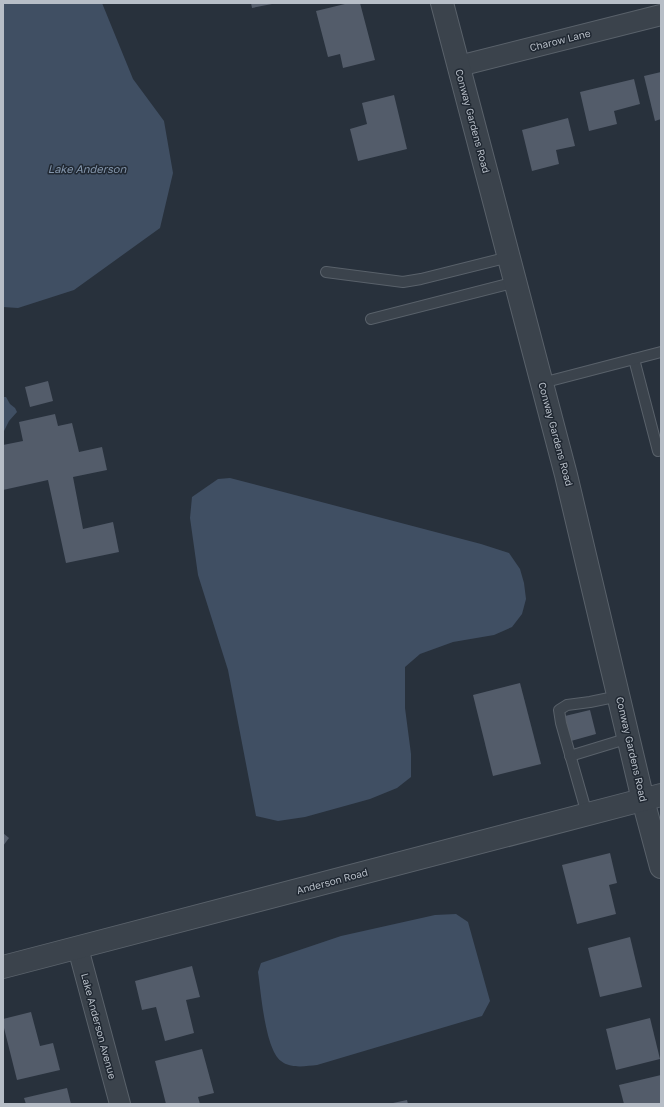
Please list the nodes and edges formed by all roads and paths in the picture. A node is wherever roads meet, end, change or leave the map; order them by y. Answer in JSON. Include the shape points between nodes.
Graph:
{"nodes":[{"id":1,"x":442,"y":3,"type":"edge"},
{"id":2,"x":661,"y":15,"type":"edge"},
{"id":3,"x":459,"y":66,"type":"junction"},
{"id":4,"x":509,"y":257,"type":"junction"},
{"id":5,"x":326,"y":272,"type":"dead end"},
{"id":6,"x":516,"y":282,"type":"junction"},
{"id":7,"x":371,"y":319,"type":"dead end"},
{"id":8,"x":661,"y":352,"type":"edge"},
{"id":9,"x":634,"y":359,"type":"junction"},
{"id":10,"x":542,"y":383,"type":"junction"},
{"id":11,"x":660,"y":453,"type":"edge"},
{"id":12,"x":619,"y":696,"type":"junction"},
{"id":13,"x":629,"y":738,"type":"junction"},
{"id":14,"x":570,"y":756,"type":"junction"},
{"id":15,"x":652,"y":798,"type":"edge"},
{"id":16,"x":587,"y":814,"type":"junction"},
{"id":17,"x":661,"y":867,"type":"edge"},
{"id":18,"x":78,"y":948,"type":"junction"},
{"id":19,"x":3,"y":967,"type":"edge"},
{"id":20,"x":120,"y":1104,"type":"edge"}],
"edges":[{"from":1,"to":3,"type":"street","name":"Conway Gardens Road"},
{"from":2,"to":3,"type":"street","name":"Charow Lane"},
{"from":3,"to":4,"type":"street","name":"Conway Gardens Road"},
{"from":4,"to":5,"type":"lane","via":[[403,282]]},
{"from":4,"to":6,"type":"street","name":"Conway Gardens Road"},
{"from":6,"to":7,"type":"lane"},
{"from":6,"to":10,"type":"street","name":"Conway Gardens Road"},
{"from":8,"to":9,"type":"lane"},
{"from":9,"to":10,"type":"lane"},
{"from":9,"to":11,"type":"lane"},
{"from":10,"to":12,"type":"street","name":"Conway Gardens Road"},
{"from":12,"to":13,"type":"street","name":"Conway Gardens Road"},
{"from":12,"to":14,"type":"lane","via":[[567,705],[560,710]]},
{"from":13,"to":14,"type":"lane"},
{"from":13,"to":15,"type":"street","name":"Conway Gardens Road"},
{"from":14,"to":16,"type":"lane"},
{"from":15,"to":16,"type":"street","name":"Anderson Road"},
{"from":15,"to":17,"type":"street","name":"Conway Gardens Road"},
{"from":16,"to":18,"type":"street","name":"Anderson Road"},
{"from":18,"to":19,"type":"street","name":"Anderson Road"},
{"from":18,"to":20,"type":"street","name":"Lake Anderson Avenue"}]}
